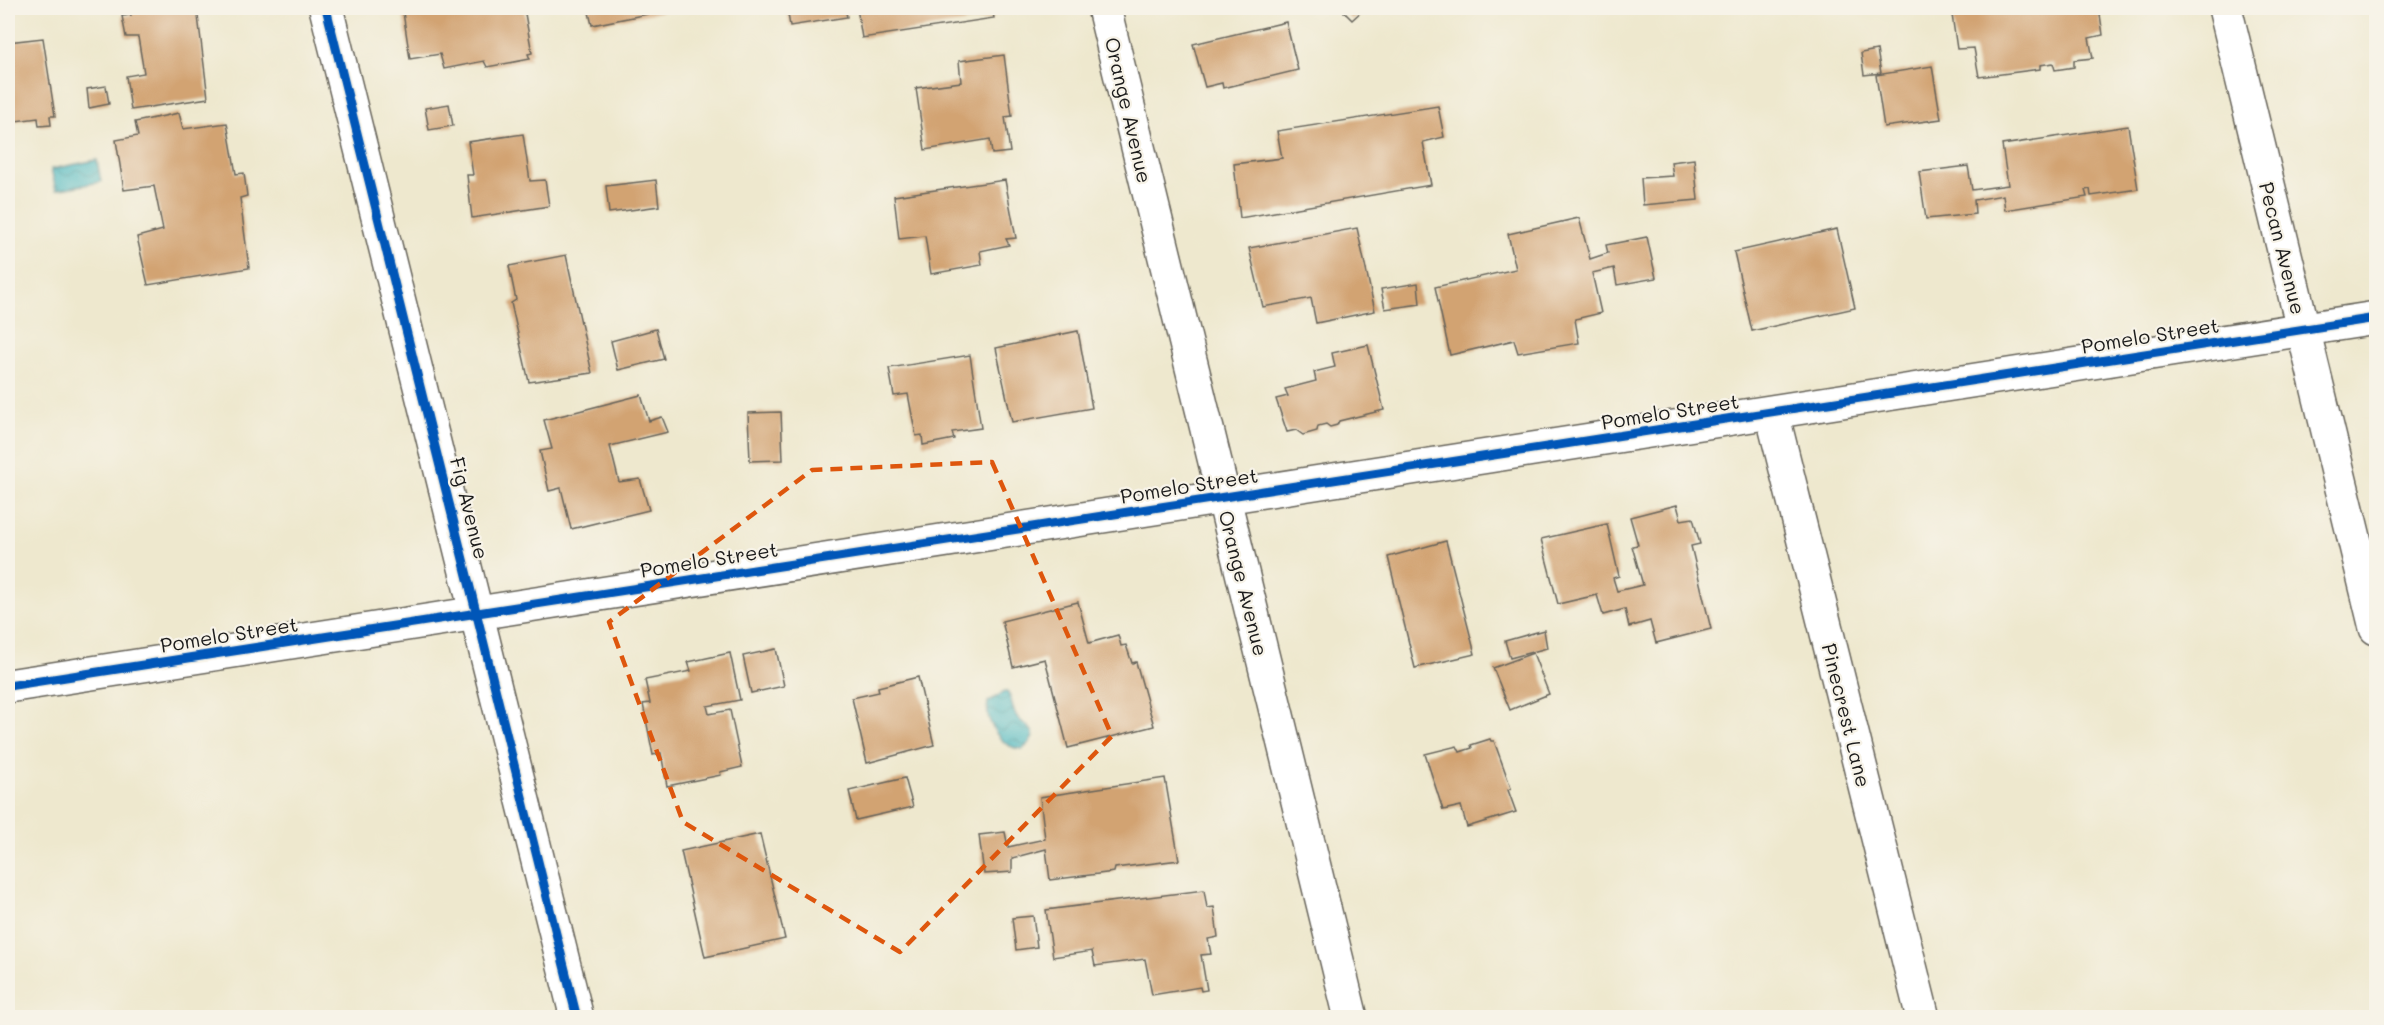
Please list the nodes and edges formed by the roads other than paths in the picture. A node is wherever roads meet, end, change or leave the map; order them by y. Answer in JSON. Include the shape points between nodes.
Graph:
{"nodes":[{"id":1,"x":326,"y":8,"type":"edge"},
{"id":2,"x":1104,"y":8,"type":"edge"},
{"id":3,"x":2225,"y":8,"type":"edge"},
{"id":4,"x":2376,"y":318,"type":"edge"},
{"id":5,"x":2303,"y":329,"type":"junction"},
{"id":6,"x":1772,"y":413,"type":"junction"},
{"id":7,"x":1223,"y":498,"type":"junction"},
{"id":8,"x":478,"y":614,"type":"junction"},
{"id":9,"x":2376,"y":628,"type":"edge"},
{"id":10,"x":8,"y":686,"type":"edge"},
{"id":11,"x":577,"y":1017,"type":"edge"},
{"id":12,"x":1351,"y":1017,"type":"edge"},
{"id":13,"x":1923,"y":1017,"type":"edge"}],
"edges":[{"from":1,"to":8,"type":"street","name":"Fig Avenue"},
{"from":2,"to":7,"type":"street","name":"Orange Avenue"},
{"from":3,"to":5,"type":"street","name":"Pecan Avenue"},
{"from":4,"to":5,"type":"street","name":"Pomelo Street"},
{"from":5,"to":6,"type":"street","name":"Pomelo Street"},
{"from":5,"to":9,"type":"street","name":"Pecan Avenue"},
{"from":6,"to":7,"type":"street","name":"Pomelo Street"},
{"from":6,"to":13,"type":"street","name":"Pinecrest Lane"},
{"from":7,"to":8,"type":"street","name":"Pomelo Street"},
{"from":7,"to":12,"type":"street","name":"Orange Avenue"},
{"from":8,"to":10,"type":"street","name":"Pomelo Street"},
{"from":8,"to":11,"type":"street","name":"Fig Avenue"}]}
